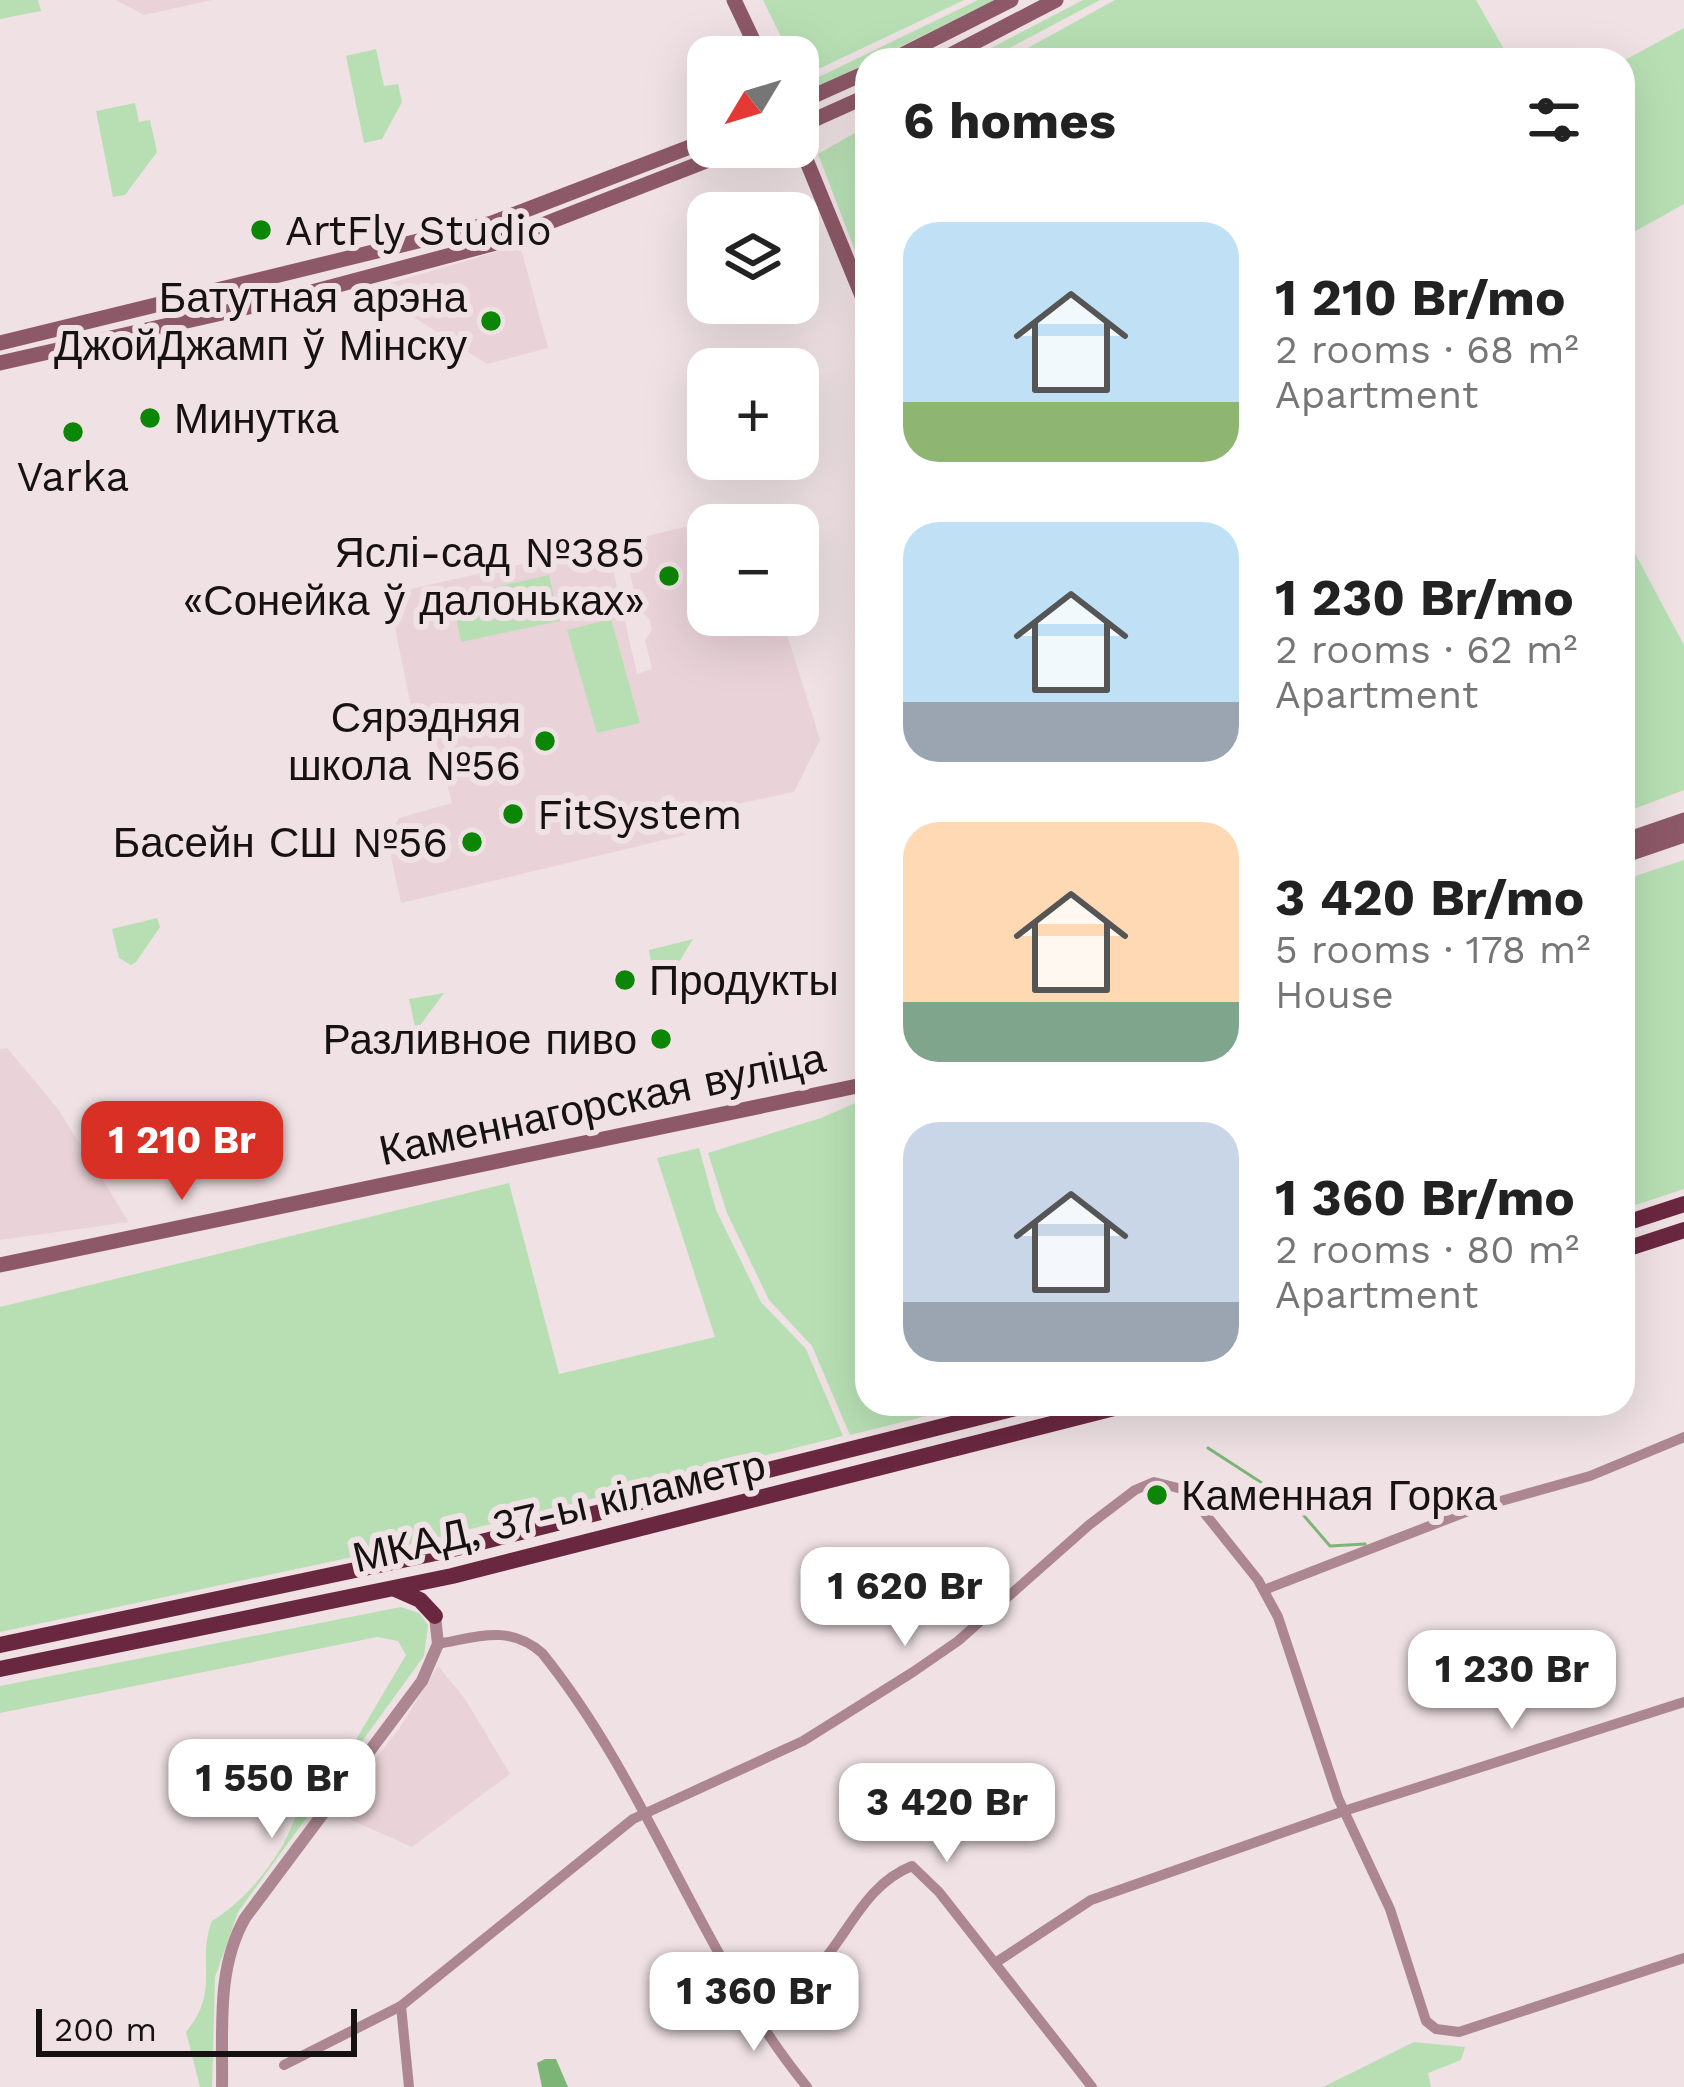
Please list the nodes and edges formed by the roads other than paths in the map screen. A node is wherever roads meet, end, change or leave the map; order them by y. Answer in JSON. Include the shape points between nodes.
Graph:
{"nodes":[{"id":1,"x":734,"y":0,"type":"edge"},
{"id":2,"x":1011,"y":0,"type":"edge"},
{"id":3,"x":1056,"y":0,"type":"edge"},
{"id":4,"x":751,"y":36,"type":"edge"},
{"id":5,"x":916,"y":48,"type":"edge"},
{"id":6,"x":964,"y":48,"type":"edge"},
{"id":7,"x":855,"y":77,"type":"edge"},
{"id":8,"x":819,"y":94,"type":"edge"},
{"id":9,"x":855,"y":101,"type":"edge"},
{"id":10,"x":819,"y":118,"type":"edge"},
{"id":11,"x":687,"y":148,"type":"edge"},
{"id":12,"x":688,"y":168,"type":"edge"},
{"id":13,"x":810,"y":168,"type":"edge"},
{"id":14,"x":407,"y":247,"type":"junction"},
{"id":15,"x":411,"y":265,"type":"junction"},
{"id":16,"x":855,"y":279,"type":"edge"},
{"id":17,"x":0,"y":344,"type":"edge"},
{"id":18,"x":0,"y":363,"type":"edge"},
{"id":19,"x":1684,"y":820,"type":"edge"},
{"id":20,"x":1684,"y":835,"type":"edge"},
{"id":21,"x":1635,"y":837,"type":"edge"},
{"id":22,"x":1635,"y":852,"type":"edge"},
{"id":23,"x":855,"y":1086,"type":"edge"},
{"id":24,"x":1684,"y":1204,"type":"edge"},
{"id":25,"x":1635,"y":1220,"type":"edge"},
{"id":26,"x":1684,"y":1230,"type":"edge"},
{"id":27,"x":1635,"y":1246,"type":"edge"},
{"id":28,"x":0,"y":1264,"type":"edge"},
{"id":29,"x":984,"y":1416,"type":"edge"},
{"id":30,"x":1083,"y":1416,"type":"edge"},
{"id":31,"x":1684,"y":1437,"type":"edge"},
{"id":32,"x":452,"y":1576,"type":"junction"},
{"id":33,"x":394,"y":1589,"type":"junction"},
{"id":34,"x":1264,"y":1590,"type":"junction"},
{"id":35,"x":435,"y":1616,"type":"junction"},
{"id":36,"x":438,"y":1644,"type":"junction"},
{"id":37,"x":0,"y":1645,"type":"edge"},
{"id":38,"x":0,"y":1669,"type":"edge"},
{"id":39,"x":1684,"y":1702,"type":"edge"},
{"id":40,"x":1349,"y":1809,"type":"junction"},
{"id":41,"x":644,"y":1814,"type":"junction"},
{"id":42,"x":1684,"y":1958,"type":"edge"},
{"id":43,"x":995,"y":1963,"type":"junction"},
{"id":44,"x":743,"y":1992,"type":"junction"},
{"id":45,"x":401,"y":2006,"type":"junction"},
{"id":46,"x":284,"y":2065,"type":"dead end"},
{"id":47,"x":222,"y":2087,"type":"edge"},
{"id":48,"x":409,"y":2087,"type":"edge"},
{"id":49,"x":807,"y":2087,"type":"edge"},
{"id":50,"x":1091,"y":2087,"type":"edge"}],
"edges":[{"from":1,"to":4,"type":"main road"},
{"from":2,"to":5,"type":"main road"},
{"from":3,"to":6,"type":"main road"},
{"from":7,"to":8,"type":"main road"},
{"from":9,"to":10,"type":"main road"},
{"from":11,"to":14,"type":"main road"},
{"from":12,"to":15,"type":"main road","via":[[496,243]]},
{"from":13,"to":16,"type":"main road"},
{"from":14,"to":15,"type":"main road"},
{"from":14,"to":17,"type":"main road"},
{"from":15,"to":18,"type":"main road"},
{"from":19,"to":21,"type":"main road"},
{"from":20,"to":22,"type":"main road"},
{"from":23,"to":28,"type":"main road","name":"Каменнагорская вуліца"},
{"from":24,"to":25,"type":"highway"},
{"from":26,"to":27,"type":"highway"},
{"from":29,"to":37,"type":"highway","name":"МКАД, 37-ы кіламетр","via":[[445,1551]]},
{"from":30,"to":32,"type":"highway","name":"МКАД, 37-ы кіламетр"},
{"from":31,"to":34,"type":"street"},
{"from":32,"to":33,"type":"highway","name":"МКАД, 37-ы кіламетр"},
{"from":32,"to":35,"type":"highway","via":[[437,1595]]},
{"from":33,"to":35,"type":"highway"},
{"from":33,"to":38,"type":"highway","name":"МКАД, 37-ы кіламетр"},
{"from":34,"to":40,"type":"street"},
{"from":34,"to":41,"type":"street","via":[[1186,1490],[1154,1482],[1089,1526],[958,1641],[858,1709]]},
{"from":35,"to":36,"type":"street"},
{"from":36,"to":41,"type":"street","via":[[520,1636],[557,1672]]},
{"from":36,"to":47,"type":"street","via":[[422,1681],[237,1931],[224,1982]]},
{"from":39,"to":40,"type":"street"},
{"from":40,"to":42,"type":"street","via":[[1431,2025],[1459,2032]]},
{"from":40,"to":43,"type":"street","via":[[1091,1900]]},
{"from":41,"to":44,"type":"street"},
{"from":41,"to":45,"type":"street"},
{"from":43,"to":44,"type":"street","via":[[913,1866],[877,1887],[804,1980],[785,1992]]},
{"from":43,"to":50,"type":"street"},
{"from":44,"to":49,"type":"street"},
{"from":45,"to":46,"type":"street"},
{"from":45,"to":48,"type":"street"}]}
